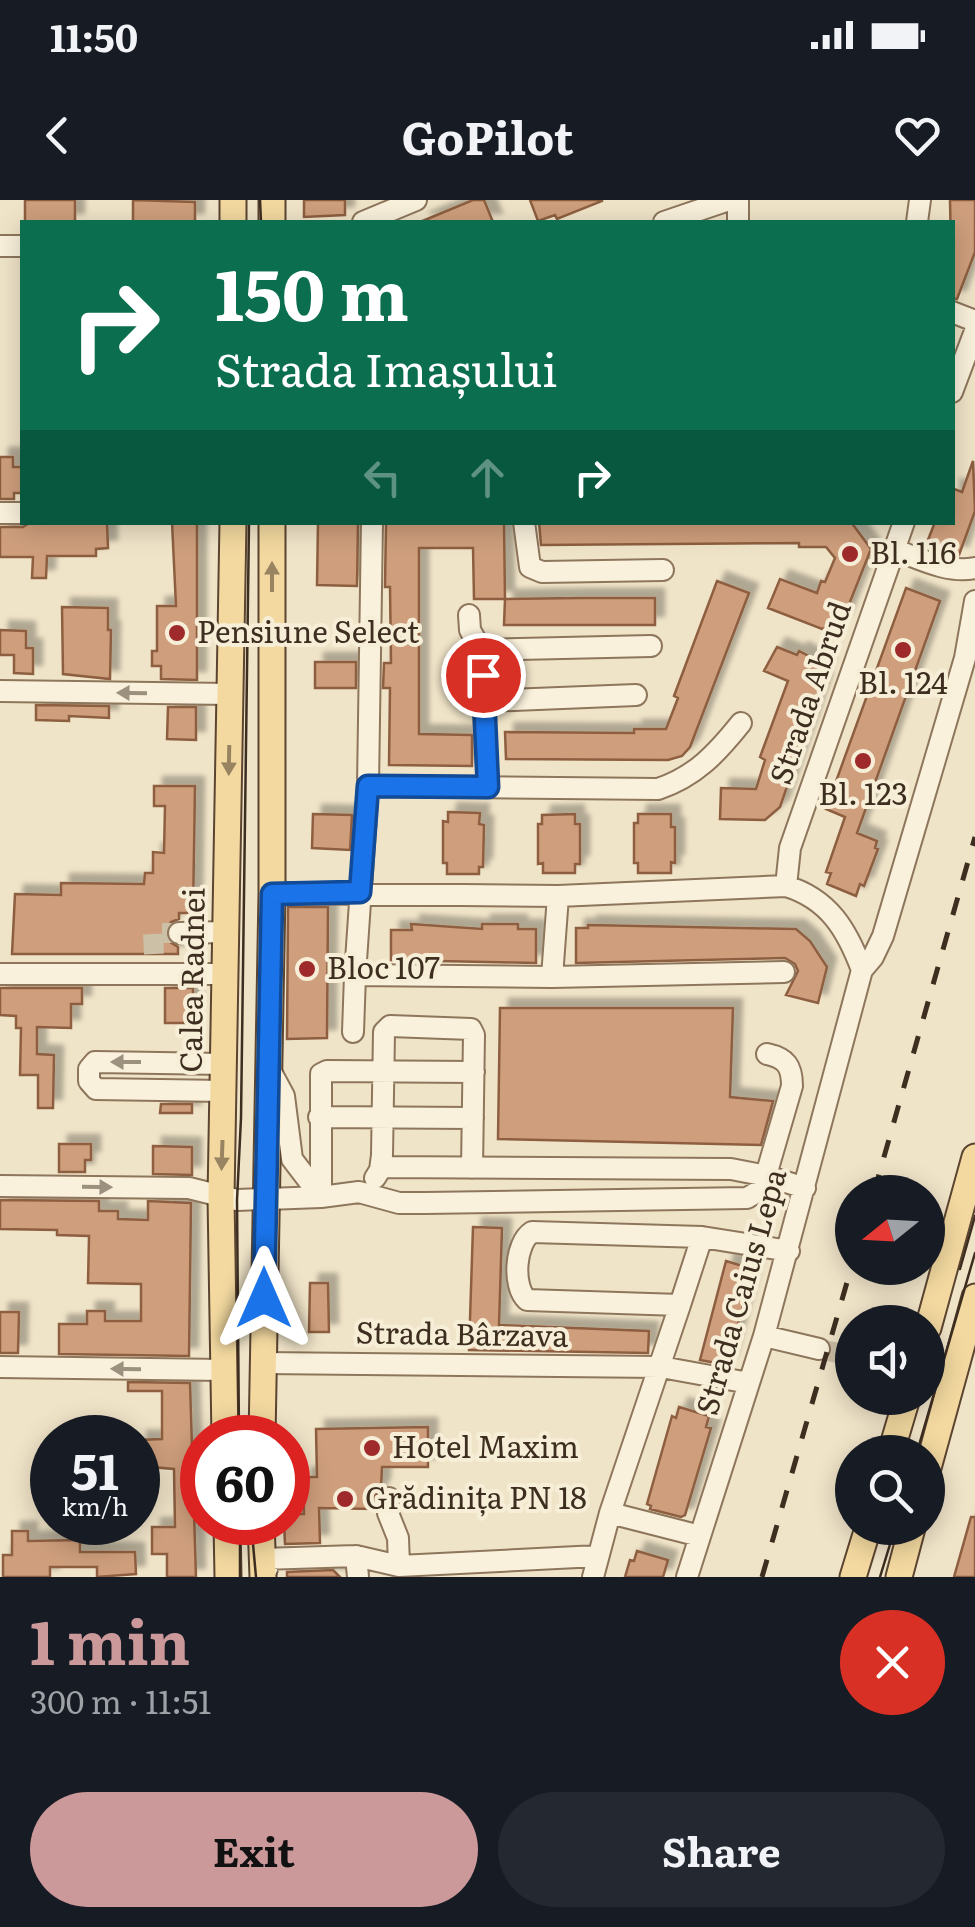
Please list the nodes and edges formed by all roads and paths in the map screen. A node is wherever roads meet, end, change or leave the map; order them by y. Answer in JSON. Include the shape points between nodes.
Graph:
{"nodes":[{"id":1,"x":416,"y":200,"type":"edge"},
{"id":2,"x":728,"y":200,"type":"edge"},
{"id":3,"x":370,"y":216,"type":"edge"},
{"id":4,"x":670,"y":220,"type":"edge"},
{"id":5,"x":975,"y":331,"type":"edge"},
{"id":6,"x":955,"y":384,"type":"edge"},
{"id":7,"x":233,"y":525,"type":"edge"},
{"id":8,"x":272,"y":525,"type":"edge"},
{"id":9,"x":372,"y":525,"type":"edge"},
{"id":10,"x":524,"y":525,"type":"edge"},
{"id":11,"x":903,"y":525,"type":"edge"},
{"id":12,"x":893,"y":549,"type":"junction"},
{"id":13,"x":975,"y":568,"type":"edge"},
{"id":14,"x":663,"y":570,"type":"dead end"},
{"id":15,"x":975,"y":601,"type":"edge"},
{"id":16,"x":469,"y":615,"type":"dead end"},
{"id":17,"x":651,"y":646,"type":"dead end"},
{"id":18,"x":481,"y":650,"type":"junction"},
{"id":19,"x":0,"y":691,"type":"edge"},
{"id":20,"x":230,"y":694,"type":"junction"},
{"id":21,"x":636,"y":695,"type":"dead end"},
{"id":22,"x":486,"y":701,"type":"junction"},
{"id":23,"x":741,"y":723,"type":"dead end"},
{"id":24,"x":368,"y":786,"type":"junction"},
{"id":25,"x":488,"y":787,"type":"junction"},
{"id":26,"x":786,"y":886,"type":"junction"},
{"id":27,"x":360,"y":892,"type":"junction"},
{"id":28,"x":272,"y":894,"type":"junction"},
{"id":29,"x":558,"y":896,"type":"junction"},
{"id":30,"x":226,"y":932,"type":"junction"},
{"id":31,"x":178,"y":933,"type":"tunnel mouth"},
{"id":32,"x":862,"y":970,"type":"junction"},
{"id":33,"x":784,"y":972,"type":"dead end"},
{"id":34,"x":0,"y":974,"type":"edge"},
{"id":35,"x":224,"y":974,"type":"junction"},
{"id":36,"x":356,"y":975,"type":"junction"},
{"id":37,"x":552,"y":978,"type":"junction"},
{"id":38,"x":353,"y":1032,"type":"dead end"},
{"id":39,"x":767,"y":1054,"type":"dead end"},
{"id":40,"x":224,"y":1064,"type":"junction"},
{"id":41,"x":270,"y":1070,"type":"junction"},
{"id":42,"x":384,"y":1071,"type":"junction"},
{"id":43,"x":474,"y":1072,"type":"junction"},
{"id":44,"x":224,"y":1090,"type":"junction"},
{"id":45,"x":319,"y":1116,"type":"junction"},
{"id":46,"x":382,"y":1117,"type":"junction"},
{"id":47,"x":473,"y":1118,"type":"junction"},
{"id":48,"x":975,"y":1157,"type":"edge"},
{"id":49,"x":381,"y":1167,"type":"junction"},
{"id":50,"x":472,"y":1168,"type":"junction"},
{"id":51,"x":766,"y":1176,"type":"junction"},
{"id":52,"x":0,"y":1186,"type":"edge"},
{"id":53,"x":804,"y":1188,"type":"junction"},
{"id":54,"x":359,"y":1192,"type":"junction"},
{"id":55,"x":221,"y":1197,"type":"junction"},
{"id":56,"x":321,"y":1197,"type":"junction"},
{"id":57,"x":264,"y":1200,"type":"junction"},
{"id":58,"x":702,"y":1238,"type":"junction"},
{"id":59,"x":789,"y":1251,"type":"junction"},
{"id":60,"x":680,"y":1305,"type":"junction"},
{"id":61,"x":934,"y":1305,"type":"edge"},
{"id":62,"x":973,"y":1314,"type":"edge"},
{"id":63,"x":764,"y":1336,"type":"junction"},
{"id":64,"x":819,"y":1349,"type":"tunnel mouth"},
{"id":65,"x":263,"y":1363,"type":"junction"},
{"id":66,"x":0,"y":1367,"type":"edge"},
{"id":67,"x":660,"y":1367,"type":"junction"},
{"id":68,"x":224,"y":1370,"type":"junction"},
{"id":69,"x":749,"y":1383,"type":"junction"},
{"id":70,"x":225,"y":1415,"type":"edge"},
{"id":71,"x":262,"y":1415,"type":"edge"},
{"id":72,"x":938,"y":1435,"type":"edge"},
{"id":73,"x":389,"y":1498,"type":"dead end"},
{"id":74,"x":610,"y":1513,"type":"junction"},
{"id":75,"x":700,"y":1536,"type":"junction"},
{"id":76,"x":227,"y":1545,"type":"edge"},
{"id":77,"x":263,"y":1545,"type":"edge"},
{"id":78,"x":863,"y":1545,"type":"edge"},
{"id":79,"x":908,"y":1545,"type":"edge"},
{"id":80,"x":357,"y":1566,"type":"edge"},
{"id":81,"x":400,"y":1566,"type":"junction"},
{"id":82,"x":595,"y":1567,"type":"edge"},
{"id":83,"x":265,"y":1571,"type":"edge"},
{"id":84,"x":228,"y":1577,"type":"edge"},
{"id":85,"x":687,"y":1577,"type":"edge"},
{"id":86,"x":853,"y":1577,"type":"edge"},
{"id":87,"x":900,"y":1577,"type":"edge"}],
"edges":[{"from":1,"to":3,"type":"street"},
{"from":2,"to":4,"type":"street"},
{"from":5,"to":6,"type":"street"},
{"from":7,"to":20,"type":"main road","name":"Calea Radnei"},
{"from":28,"to":8,"type":"main road","one_way":true},
{"from":9,"to":24,"type":"street"},
{"from":10,"to":14,"type":"street","via":[[530,567],[542,572]]},
{"from":11,"to":12,"type":"street","name":"Strada Abrud"},
{"from":12,"to":13,"type":"street","via":[[959,570]]},
{"from":12,"to":26,"type":"street","name":"Strada Abrud","via":[[790,848]]},
{"from":15,"to":32,"type":"street","name":"Strada Caius Lepa","via":[[965,658],[883,936]]},
{"from":16,"to":18,"type":"street"},
{"from":17,"to":18,"type":"street"},
{"from":18,"to":22,"type":"street"},
{"from":20,"to":19,"type":"street","one_way":true},
{"from":20,"to":30,"type":"main road","name":"Calea Radnei","one_way":true},
{"from":21,"to":22,"type":"street"},
{"from":22,"to":25,"type":"street"},
{"from":23,"to":25,"type":"street","via":[[698,770],[658,789]]},
{"from":24,"to":25,"type":"street"},
{"from":24,"to":27,"type":"street"},
{"from":26,"to":29,"type":"street"},
{"from":26,"to":32,"type":"street","via":[[816,897],[836,918]]},
{"from":27,"to":28,"type":"street"},
{"from":27,"to":29,"type":"street"},
{"from":27,"to":36,"type":"street"},
{"from":28,"to":41,"type":"main road"},
{"from":29,"to":37,"type":"street"},
{"from":30,"to":31,"type":"street"},
{"from":30,"to":35,"type":"main road","name":"Calea Radnei"},
{"from":32,"to":53,"type":"street","name":"Strada Caius Lepa"},
{"from":33,"to":37,"type":"street"},
{"from":34,"to":35,"type":"street","via":[[153,964]]},
{"from":35,"to":40,"type":"main road","name":"Calea Radnei"},
{"from":36,"to":37,"type":"street"},
{"from":36,"to":38,"type":"street"},
{"from":39,"to":51,"type":"street","via":[[787,1063],[792,1086]]},
{"from":40,"to":44,"type":"main road","name":"Calea Radnei"},
{"from":40,"to":44,"type":"street","one_way":true,"via":[[95,1062],[89,1069],[96,1088]]},
{"from":41,"to":56,"type":"street","via":[[284,1096],[292,1159]]},
{"from":41,"to":57,"type":"main road"},
{"from":42,"to":43,"type":"street"},
{"from":42,"to":43,"type":"street","via":[[386,1028],[446,1026],[474,1035]]},
{"from":42,"to":45,"type":"street","via":[[321,1074]]},
{"from":42,"to":46,"type":"street"},
{"from":43,"to":47,"type":"street"},
{"from":44,"to":55,"type":"main road","name":"Calea Radnei","one_way":true},
{"from":45,"to":46,"type":"street"},
{"from":45,"to":56,"type":"street"},
{"from":46,"to":47,"type":"street"},
{"from":46,"to":49,"type":"street"},
{"from":47,"to":50,"type":"street"},
{"from":48,"to":61,"type":"main road"},
{"from":49,"to":50,"type":"street"},
{"from":49,"to":54,"type":"street"},
{"from":50,"to":51,"type":"street","via":[[731,1170]]},
{"from":51,"to":53,"type":"street"},
{"from":51,"to":54,"type":"street","via":[[762,1189],[747,1198],[425,1204]]},
{"from":52,"to":55,"type":"street","one_way":true,"via":[[189,1188]]},
{"from":53,"to":59,"type":"street","name":"Strada Caius Lepa"},
{"from":54,"to":56,"type":"street"},
{"from":55,"to":57,"type":"street"},
{"from":55,"to":68,"type":"main road","name":"Calea Radnei"},
{"from":56,"to":57,"type":"street"},
{"from":57,"to":65,"type":"main road"},
{"from":58,"to":59,"type":"street","name":"Strada Bârzava"},
{"from":58,"to":60,"type":"street"},
{"from":58,"to":60,"type":"street","name":"Strada Bârzava","via":[[532,1232],[520,1249],[518,1285],[527,1300]]},
{"from":59,"to":63,"type":"street","name":"Strada Caius Lepa"},
{"from":60,"to":67,"type":"street"},
{"from":62,"to":72,"type":"main road"},
{"from":63,"to":64,"type":"street"},
{"from":63,"to":69,"type":"street","name":"Strada Caius Lepa"},
{"from":65,"to":67,"type":"street","name":"Strada Bârzava"},
{"from":65,"to":71,"type":"main road"},
{"from":68,"to":66,"type":"street","one_way":true},
{"from":67,"to":69,"type":"street","name":"Strada Bârzava"},
{"from":67,"to":74,"type":"street"},
{"from":68,"to":70,"type":"main road","name":"Calea Radnei"},
{"from":69,"to":75,"type":"street","name":"Strada Caius Lepa"},
{"from":73,"to":81,"type":"street"},
{"from":74,"to":75,"type":"street"},
{"from":74,"to":82,"type":"street"},
{"from":75,"to":85,"type":"street","name":"Strada Caius Lepa"},
{"from":76,"to":84,"type":"main road"},
{"from":77,"to":83,"type":"main road"},
{"from":78,"to":86,"type":"main road"},
{"from":79,"to":87,"type":"main road"},
{"from":80,"to":81,"type":"street"},
{"from":80,"to":83,"type":"street"},
{"from":81,"to":82,"type":"street"}]}
